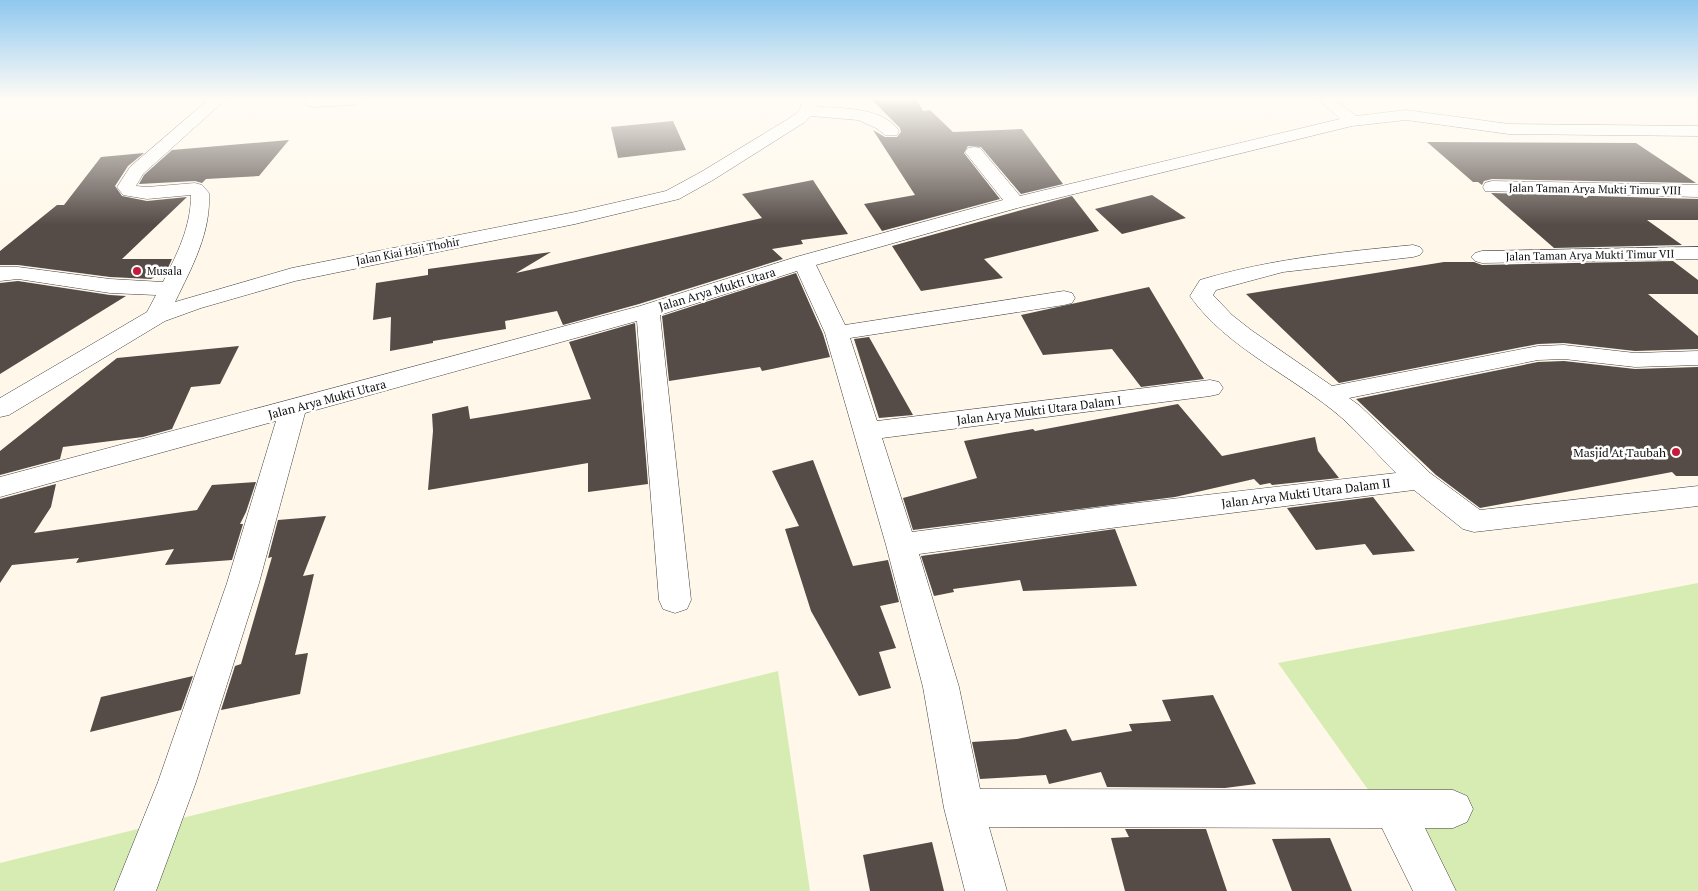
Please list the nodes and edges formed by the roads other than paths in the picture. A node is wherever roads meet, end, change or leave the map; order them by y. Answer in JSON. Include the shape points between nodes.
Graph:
{"nodes":[{"id":1,"x":170,"y":142,"type":"edge"},
{"id":2,"x":763,"y":142,"type":"edge"},
{"id":3,"x":1268,"y":142,"type":"edge"},
{"id":4,"x":974,"y":152,"type":"dead end"},
{"id":5,"x":1492,"y":188,"type":"dead end"},
{"id":6,"x":1698,"y":192,"type":"edge"},
{"id":7,"x":1016,"y":203,"type":"junction"},
{"id":8,"x":1413,"y":251,"type":"dead end"},
{"id":9,"x":1698,"y":254,"type":"edge"},
{"id":10,"x":1482,"y":257,"type":"dead end"},
{"id":11,"x":804,"y":262,"type":"junction"},
{"id":12,"x":0,"y":274,"type":"edge"},
{"id":13,"x":169,"y":289,"type":"junction"},
{"id":14,"x":1064,"y":298,"type":"dead end"},
{"id":15,"x":648,"y":310,"type":"junction"},
{"id":16,"x":157,"y":316,"type":"junction"},
{"id":17,"x":837,"y":333,"type":"junction"},
{"id":18,"x":1698,"y":358,"type":"edge"},
{"id":19,"x":1210,"y":388,"type":"dead end"},
{"id":20,"x":1327,"y":394,"type":"junction"},
{"id":21,"x":292,"y":408,"type":"junction"},
{"id":22,"x":0,"y":409,"type":"edge"},
{"id":23,"x":867,"y":431,"type":"junction"},
{"id":24,"x":1420,"y":480,"type":"junction"},
{"id":25,"x":0,"y":487,"type":"edge"},
{"id":26,"x":1698,"y":496,"type":"edge"},
{"id":27,"x":901,"y":545,"type":"junction"},
{"id":28,"x":675,"y":600,"type":"dead end"},
{"id":29,"x":964,"y":808,"type":"junction"},
{"id":30,"x":1393,"y":808,"type":"junction"},
{"id":31,"x":1453,"y":809,"type":"dead end"},
{"id":32,"x":135,"y":891,"type":"edge"},
{"id":33,"x":986,"y":891,"type":"edge"},
{"id":34,"x":1434,"y":891,"type":"edge"}],
"edges":[{"from":1,"to":13,"type":"street","via":[[136,171],[126,187],[130,191],[195,189],[200,193],[202,206],[192,241]]},
{"from":2,"to":16,"type":"street","name":"Jalan Kiai Haji Thohir","via":[[672,195],[556,222],[292,275]]},
{"from":3,"to":7,"type":"street","name":"Jalan Arya Mukti Utara"},
{"from":4,"to":7,"type":"street"},
{"from":5,"to":6,"type":"street","name":"Jalan Taman Arya Mukti Timur VIII"},
{"from":7,"to":11,"type":"street","name":"Jalan Arya Mukti Utara"},
{"from":8,"to":20,"type":"street","via":[[1238,274],[1208,285],[1201,296],[1224,320]]},
{"from":9,"to":10,"type":"street","name":"Jalan Taman Arya Mukti Timur VII"},
{"from":11,"to":15,"type":"street","name":"Jalan Arya Mukti Utara"},
{"from":11,"to":17,"type":"street"},
{"from":12,"to":13,"type":"street","via":[[18,273],[110,286]]},
{"from":13,"to":16,"type":"street"},
{"from":14,"to":17,"type":"street"},
{"from":15,"to":21,"type":"street","name":"Jalan Arya Mukti Utara"},
{"from":15,"to":28,"type":"street"},
{"from":16,"to":22,"type":"street","name":"Jalan Kiai Haji Thohir"},
{"from":17,"to":23,"type":"street"},
{"from":18,"to":20,"type":"street","via":[[1635,360],[1564,352],[1538,353]]},
{"from":19,"to":23,"type":"street","name":"Jalan Arya Mukti Utara Dalam I"},
{"from":20,"to":24,"type":"street","via":[[1351,412]]},
{"from":21,"to":25,"type":"street","name":"Jalan Arya Mukti Utara"},
{"from":21,"to":32,"type":"street","via":[[243,583],[177,782]]},
{"from":23,"to":27,"type":"street"},
{"from":24,"to":26,"type":"street","via":[[1474,521]]},
{"from":24,"to":27,"type":"street","name":"Jalan Arya Mukti Utara Dalam II"},
{"from":27,"to":29,"type":"street","via":[[942,687]]},
{"from":29,"to":30,"type":"street"},
{"from":29,"to":33,"type":"street"},
{"from":30,"to":31,"type":"street"},
{"from":30,"to":34,"type":"street"}]}
